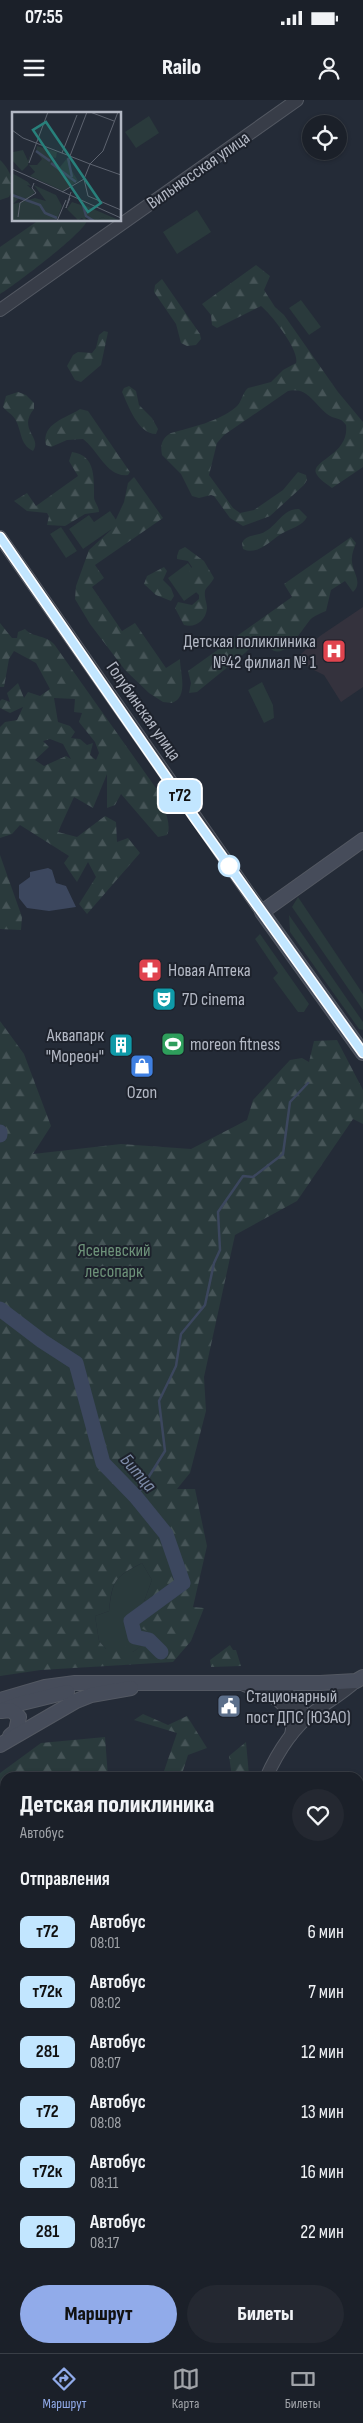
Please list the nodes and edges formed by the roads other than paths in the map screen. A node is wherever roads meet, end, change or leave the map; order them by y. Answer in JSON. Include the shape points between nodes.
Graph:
{"nodes":[{"id":1,"x":297,"y":100,"type":"edge"},
{"id":2,"x":0,"y":310,"type":"edge"},
{"id":3,"x":0,"y":537,"type":"edge"},
{"id":4,"x":363,"y":840,"type":"edge"},
{"id":5,"x":262,"y":912,"type":"junction"},
{"id":6,"x":363,"y":1053,"type":"edge"},
{"id":7,"x":359,"y":1679,"type":"edge"},
{"id":8,"x":157,"y":1683,"type":"junction"},
{"id":9,"x":273,"y":1683,"type":"junction"},
{"id":10,"x":241,"y":1684,"type":"junction"},
{"id":11,"x":31,"y":1690,"type":"junction"},
{"id":12,"x":0,"y":1696,"type":"edge"},
{"id":13,"x":0,"y":1700,"type":"edge"},
{"id":14,"x":0,"y":1711,"type":"edge"},
{"id":15,"x":306,"y":1719,"type":"junction"},
{"id":16,"x":291,"y":1735,"type":"junction"},
{"id":17,"x":0,"y":1745,"type":"edge"},
{"id":18,"x":269,"y":1772,"type":"edge"}],
"edges":[{"from":1,"to":2,"type":"street","name":"Вильнюсская улица"},
{"from":3,"to":5,"type":"street","name":"Голубинская улица"},
{"from":4,"to":5,"type":"main road"},
{"from":5,"to":6,"type":"main road","name":"Голубинская улица"},
{"from":7,"to":9,"type":"main road"},
{"from":7,"to":15,"type":"street"},
{"from":8,"to":10,"type":"main road"},
{"from":8,"to":11,"type":"main road","via":[[83,1682]]},
{"from":8,"to":14,"type":"main road","via":[[78,1690]]},
{"from":8,"to":17,"type":"main road","via":[[90,1695]]},
{"from":9,"to":10,"type":"main road"},
{"from":9,"to":15,"type":"street","via":[[284,1689]]},
{"from":10,"to":16,"type":"street","via":[[266,1693],[285,1706],[294,1725]]},
{"from":11,"to":12,"type":"main road"},
{"from":11,"to":13,"type":"main road"},
{"from":14,"to":17,"type":"main road","via":[[11,1710],[19,1717],[16,1731]]},
{"from":15,"to":16,"type":"street"},
{"from":16,"to":18,"type":"street"}]}
